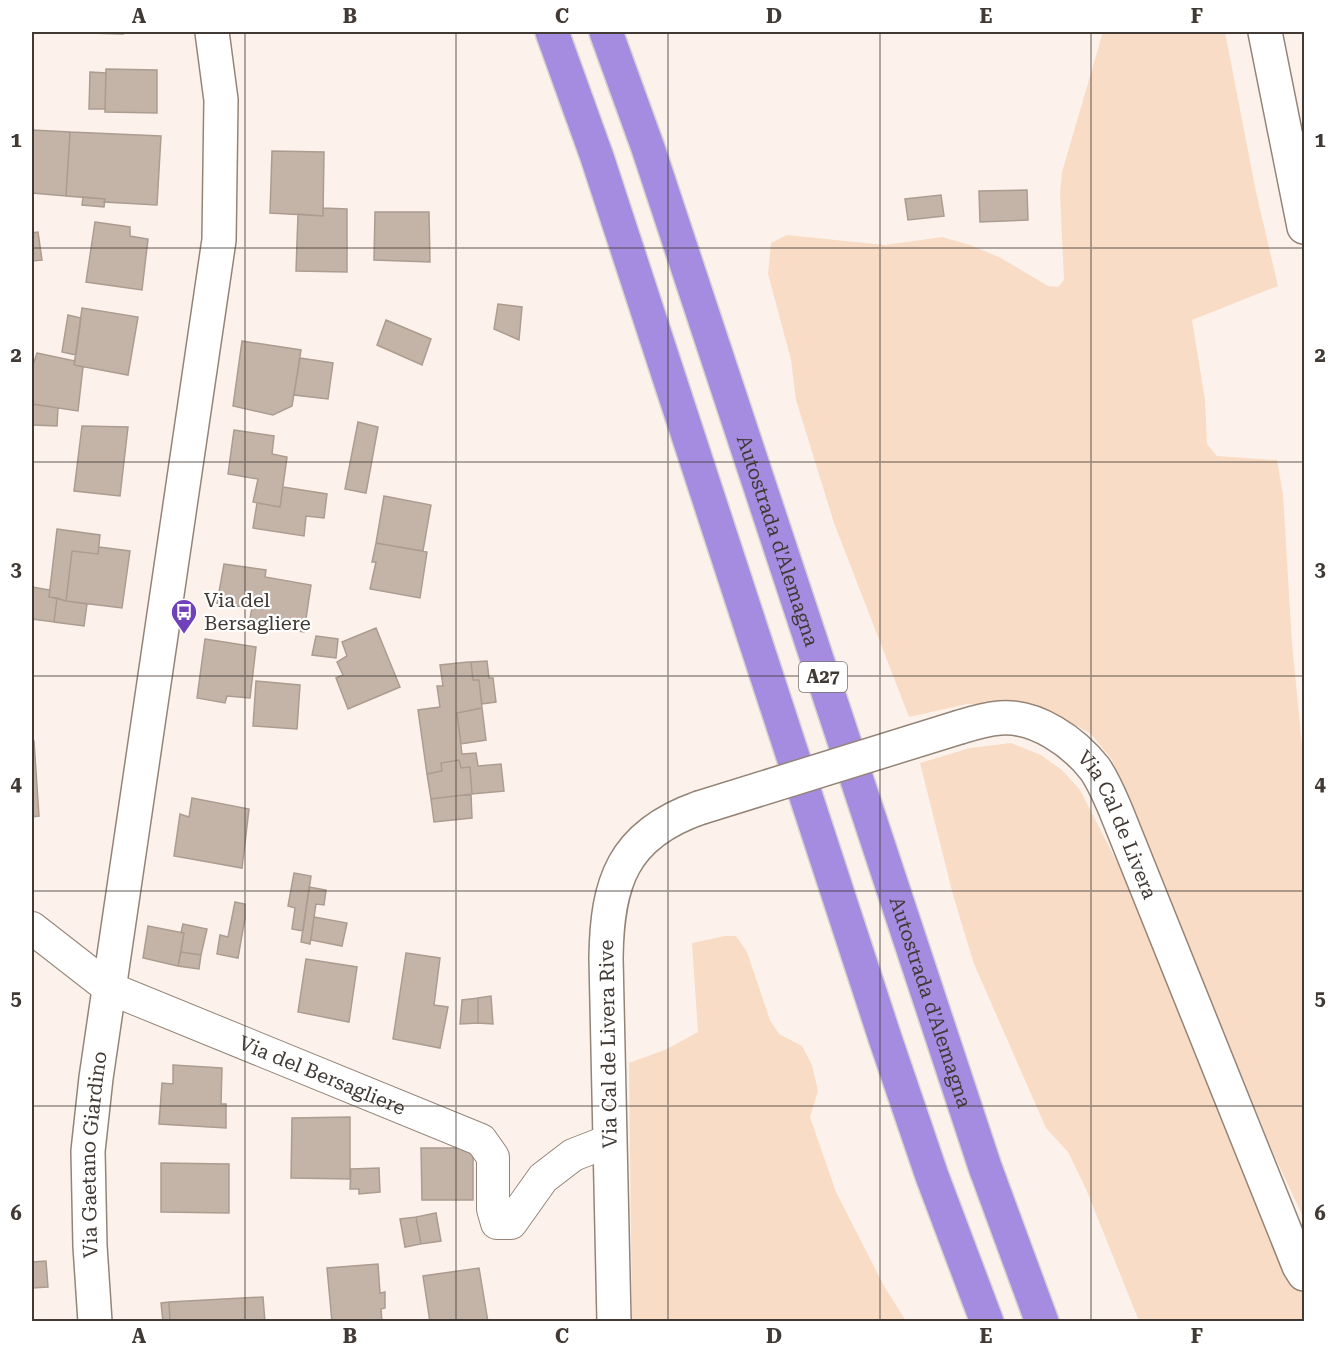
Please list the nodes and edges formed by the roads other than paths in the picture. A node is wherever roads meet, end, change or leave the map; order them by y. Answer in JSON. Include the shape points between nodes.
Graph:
{"nodes":[{"id":1,"x":212,"y":32,"type":"edge"},
{"id":2,"x":552,"y":32,"type":"edge"},
{"id":3,"x":606,"y":32,"type":"edge"},
{"id":4,"x":1265,"y":32,"type":"edge"},
{"id":5,"x":1305,"y":227,"type":"edge"},
{"id":6,"x":699,"y":808,"type":"joint"},
{"id":7,"x":32,"y":928,"type":"edge"},
{"id":8,"x":110,"y":988,"type":"junction"},
{"id":9,"x":609,"y":1141,"type":"junction"},
{"id":10,"x":1305,"y":1274,"type":"edge"},
{"id":11,"x":95,"y":1322,"type":"edge"},
{"id":12,"x":614,"y":1322,"type":"edge"},
{"id":13,"x":987,"y":1322,"type":"edge"},
{"id":14,"x":1042,"y":1322,"type":"edge"}],
"edges":[{"from":1,"to":8,"type":"street","via":[[221,100],[219,240]]},
{"from":2,"to":13,"type":"highway","number":"A27","via":[[597,157],[885,1038]]},
{"from":3,"to":14,"type":"highway","name":"Autostrada d'Alemagna","number":"A27","via":[[648,148],[985,1167]]},
{"from":4,"to":5,"type":"street"},
{"from":6,"to":9,"type":"street","name":"Via Cal de Livera Rive","via":[[678,815],[648,834],[627,860],[612,893],[606,941]]},
{"from":6,"to":10,"type":"street","name":"Via Cal de Livera","bridge":true,"via":[[960,727],[1002,718],[1023,720],[1068,742],[1096,770],[1116,810]]},
{"from":7,"to":8,"type":"street"},
{"from":8,"to":9,"type":"street","name":"Via del Bersagliere","via":[[481,1140],[493,1157],[493,1209],[497,1223],[511,1223],[543,1178],[573,1155]]},
{"from":8,"to":11,"type":"street","name":"Via Gaetano Giardino","via":[[88,1151]]},
{"from":9,"to":12,"type":"street","name":"Via Cal de Livera Rive"}]}
